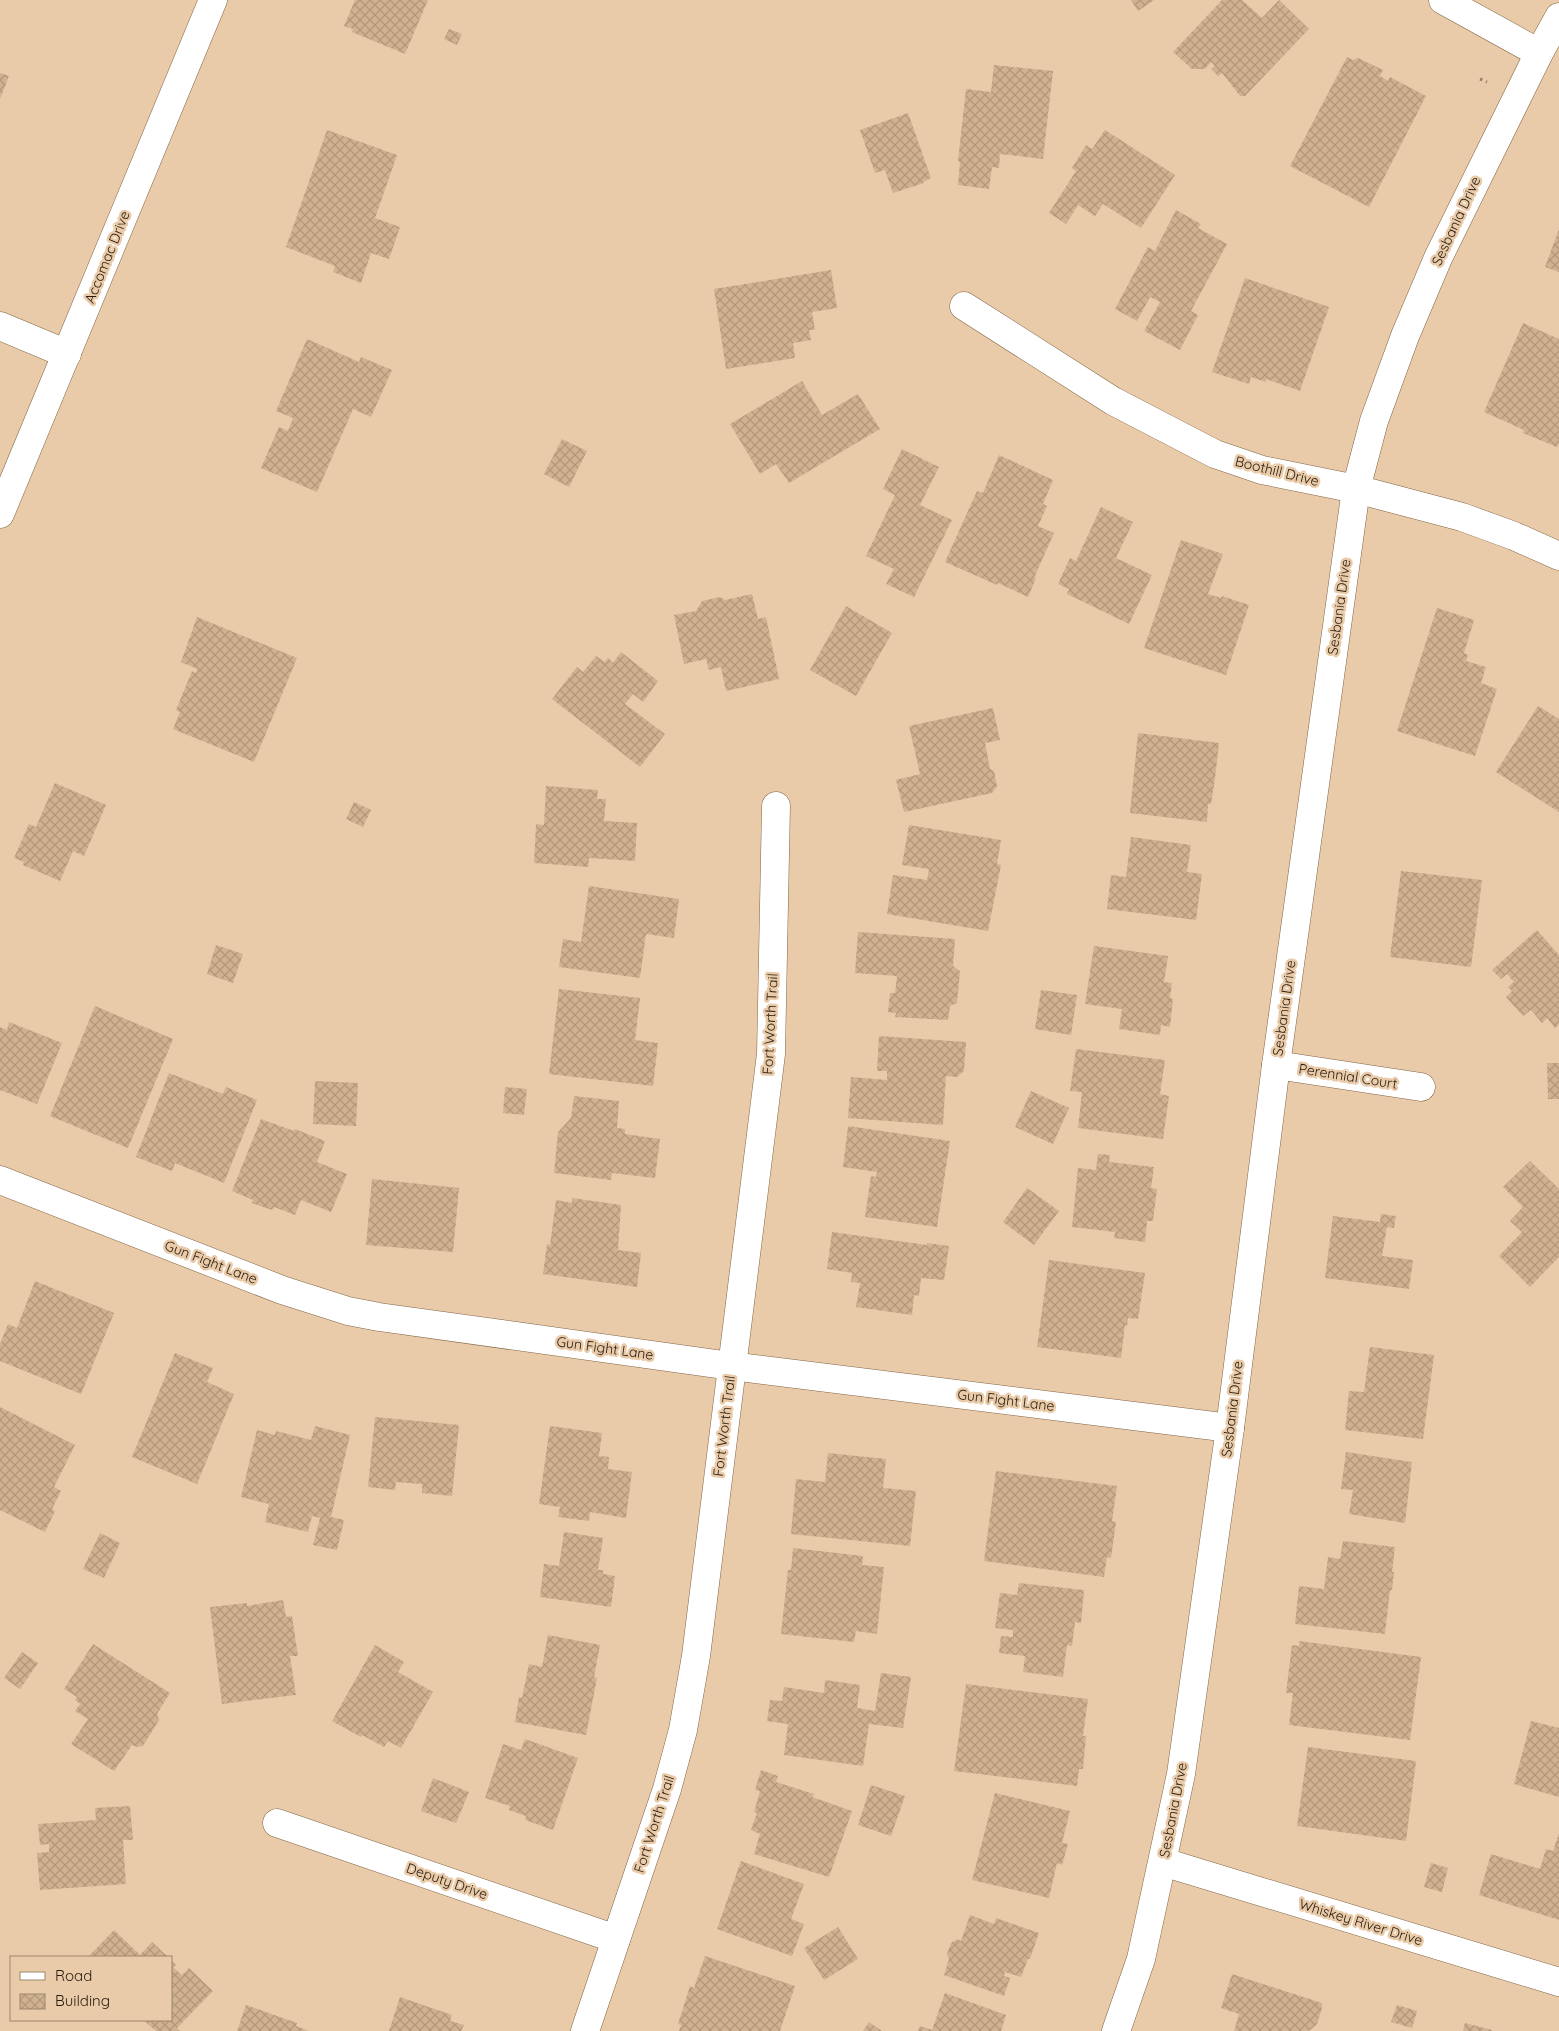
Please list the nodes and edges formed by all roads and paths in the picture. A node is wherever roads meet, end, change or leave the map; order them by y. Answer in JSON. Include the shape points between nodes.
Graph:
{"nodes":[{"id":1,"x":213,"y":0,"type":"edge"},
{"id":2,"x":1443,"y":0,"type":"edge"},
{"id":3,"x":1559,"y":17,"type":"edge"},
{"id":4,"x":1539,"y":53,"type":"junction"},
{"id":5,"x":964,"y":306,"type":"dead end"},
{"id":6,"x":0,"y":326,"type":"edge"},
{"id":7,"x":67,"y":354,"type":"junction"},
{"id":8,"x":1356,"y":489,"type":"junction"},
{"id":9,"x":0,"y":514,"type":"edge"},
{"id":10,"x":1559,"y":556,"type":"edge"},
{"id":11,"x":776,"y":806,"type":"dead end"},
{"id":12,"x":1276,"y":1065,"type":"junction"},
{"id":13,"x":1421,"y":1087,"type":"dead end"},
{"id":14,"x":0,"y":1180,"type":"edge"},
{"id":15,"x":731,"y":1366,"type":"junction"},
{"id":16,"x":1230,"y":1428,"type":"junction"},
{"id":17,"x":277,"y":1824,"type":"dead end"},
{"id":18,"x":1163,"y":1862,"type":"junction"},
{"id":19,"x":616,"y":1939,"type":"junction"},
{"id":20,"x":1559,"y":1982,"type":"edge"},
{"id":21,"x":585,"y":2031,"type":"edge"},
{"id":22,"x":1116,"y":2031,"type":"edge"}],
"edges":[{"from":1,"to":7,"type":"street","name":"Accomac Drive"},
{"from":2,"to":4,"type":"street"},
{"from":3,"to":4,"type":"street","name":"Sesbania Drive"},
{"from":4,"to":8,"type":"street","name":"Sesbania Drive","via":[[1442,250],[1405,336],[1374,421]]},
{"from":5,"to":8,"type":"street","name":"Boothill Drive","via":[[1113,401],[1215,454],[1262,470]]},
{"from":6,"to":7,"type":"street"},
{"from":7,"to":9,"type":"street","name":"Accomac Drive"},
{"from":8,"to":10,"type":"street","name":"Boothill Drive","via":[[1462,517]]},
{"from":8,"to":12,"type":"street","name":"Sesbania Drive"},
{"from":11,"to":15,"type":"street","name":"Fort Worth Trail","via":[[771,1054]]},
{"from":12,"to":13,"type":"street","name":"Perennial Court"},
{"from":12,"to":16,"type":"street","name":"Sesbania Drive"},
{"from":14,"to":15,"type":"street","name":"Gun Fight Lane","via":[[282,1290],[348,1311]]},
{"from":15,"to":16,"type":"street","name":"Gun Fight Lane"},
{"from":15,"to":19,"type":"street","name":"Fort Worth Trail","via":[[696,1656],[683,1730]]},
{"from":16,"to":18,"type":"street","name":"Sesbania Drive","via":[[1181,1774]]},
{"from":17,"to":19,"type":"street","name":"Deputy Drive"},
{"from":18,"to":20,"type":"street","name":"Whiskey River Drive"},
{"from":18,"to":22,"type":"street","name":"Sesbania Drive","via":[[1141,1959]]},
{"from":19,"to":21,"type":"street","name":"Fort Worth Trail"}]}
